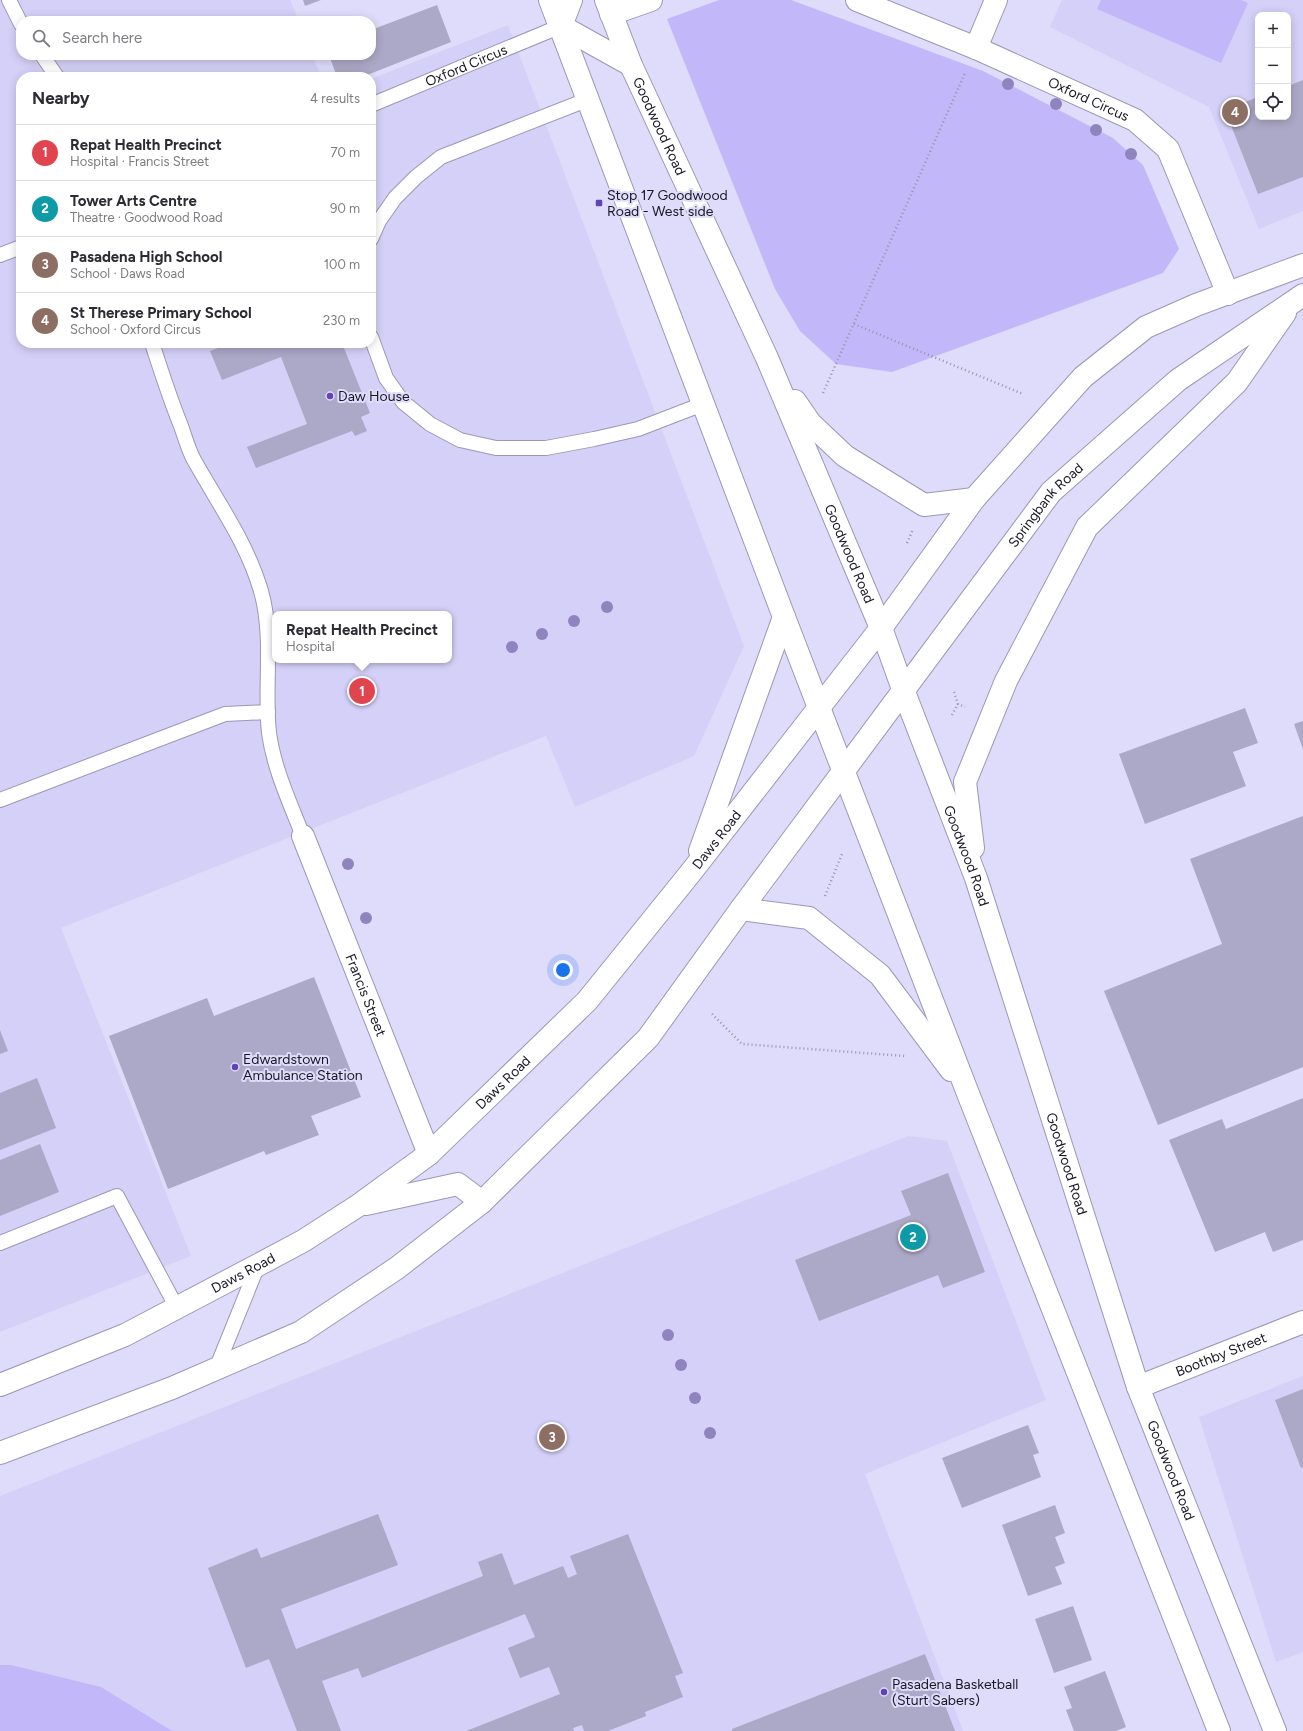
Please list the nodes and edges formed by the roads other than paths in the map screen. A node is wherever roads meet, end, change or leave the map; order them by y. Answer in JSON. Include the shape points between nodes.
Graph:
{"nodes":[{"id":1,"x":9,"y":0,"type":"edge"},
{"id":2,"x":550,"y":0,"type":"edge"},
{"id":3,"x":571,"y":0,"type":"edge"},
{"id":4,"x":651,"y":0,"type":"edge"},
{"id":5,"x":857,"y":0,"type":"edge"},
{"id":6,"x":996,"y":0,"type":"edge"},
{"id":7,"x":609,"y":7,"type":"edge"},
{"id":8,"x":17,"y":16,"type":"edge"},
{"id":9,"x":561,"y":26,"type":"junction"},
{"id":10,"x":976,"y":48,"type":"junction"},
{"id":11,"x":45,"y":60,"type":"edge"},
{"id":12,"x":631,"y":65,"type":"junction"},
{"id":13,"x":54,"y":72,"type":"edge"},
{"id":14,"x":589,"y":99,"type":"junction"},
{"id":15,"x":376,"y":103,"type":"edge"},
{"id":16,"x":376,"y":228,"type":"edge"},
{"id":17,"x":16,"y":249,"type":"edge"},
{"id":18,"x":0,"y":255,"type":"edge"},
{"id":19,"x":1303,"y":265,"type":"edge"},
{"id":20,"x":1228,"y":294,"type":"junction"},
{"id":21,"x":1298,"y":299,"type":"edge"},
{"id":22,"x":154,"y":348,"type":"edge"},
{"id":23,"x":375,"y":348,"type":"edge"},
{"id":24,"x":767,"y":358,"type":"junction"},
{"id":25,"x":704,"y":404,"type":"junction"},
{"id":26,"x":974,"y":499,"type":"junction"},
{"id":27,"x":784,"y":617,"type":"junction"},
{"id":28,"x":881,"y":628,"type":"junction"},
{"id":29,"x":904,"y":692,"type":"junction"},
{"id":30,"x":819,"y":706,"type":"junction"},
{"id":31,"x":268,"y":712,"type":"junction"},
{"id":32,"x":845,"y":771,"type":"junction"},
{"id":33,"x":0,"y":800,"type":"edge"},
{"id":34,"x":303,"y":836,"type":"joint"},
{"id":35,"x":692,"y":871,"type":"junction"},
{"id":36,"x":976,"y":878,"type":"junction"},
{"id":37,"x":740,"y":908,"type":"junction"},
{"id":38,"x":967,"y":1091,"type":"junction"},
{"id":39,"x":428,"y":1154,"type":"junction"},
{"id":40,"x":482,"y":1202,"type":"junction"},
{"id":41,"x":359,"y":1205,"type":"junction"},
{"id":42,"x":0,"y":1243,"type":"edge"},
{"id":43,"x":258,"y":1265,"type":"junction"},
{"id":44,"x":177,"y":1308,"type":"junction"},
{"id":45,"x":1303,"y":1322,"type":"edge"},
{"id":46,"x":216,"y":1369,"type":"junction"},
{"id":47,"x":0,"y":1385,"type":"edge"},
{"id":48,"x":1138,"y":1387,"type":"junction"},
{"id":49,"x":21,"y":1445,"type":"junction"},
{"id":50,"x":0,"y":1449,"type":"edge"},
{"id":51,"x":0,"y":1453,"type":"edge"},
{"id":52,"x":1219,"y":1731,"type":"edge"},
{"id":53,"x":1275,"y":1731,"type":"edge"}],
"edges":[{"from":1,"to":8,"type":"lane"},
{"from":2,"to":9,"type":"main road"},
{"from":3,"to":9,"type":"main road"},
{"from":4,"to":7,"type":"main road"},
{"from":5,"to":10,"type":"main road","name":"Oxford Circus"},
{"from":6,"to":10,"type":"main road"},
{"from":7,"to":12,"type":"main road","name":"Goodwood Road"},
{"from":9,"to":12,"type":"main road"},
{"from":9,"to":14,"type":"main road"},
{"from":9,"to":15,"type":"lane","name":"Oxford Circus"},
{"from":10,"to":20,"type":"main road","name":"Oxford Circus","via":[[1135,120],[1168,149]]},
{"from":11,"to":13,"type":"lane"},
{"from":12,"to":24,"type":"main road","name":"Goodwood Road"},
{"from":14,"to":16,"type":"lane","via":[[441,158],[416,177],[395,198]]},
{"from":14,"to":25,"type":"main road"},
{"from":17,"to":18,"type":"lane"},
{"from":19,"to":20,"type":"main road"},
{"from":20,"to":26,"type":"main road","via":[[1146,327],[1083,377]]},
{"from":21,"to":29,"type":"main road","name":"Springbank Road","via":[[1178,380],[1051,492]]},
{"from":21,"to":36,"type":"main road","via":[[1237,382],[1087,527],[1006,681],[965,782]]},
{"from":22,"to":31,"type":"lane","via":[[193,458],[251,561],[262,593],[267,647]]},
{"from":23,"to":25,"type":"lane","via":[[386,378],[403,402],[430,424],[460,440],[496,448],[546,448],[594,439],[638,429]]},
{"from":24,"to":26,"type":"main road","via":[[810,423],[845,456],[924,505]]},
{"from":24,"to":28,"type":"main road","name":"Goodwood Road"},
{"from":25,"to":27,"type":"main road"},
{"from":26,"to":28,"type":"main road"},
{"from":27,"to":30,"type":"main road"},
{"from":27,"to":35,"type":"main road"},
{"from":28,"to":29,"type":"main road","name":"Goodwood Road"},
{"from":28,"to":30,"type":"main road","name":"Daws Road"},
{"from":29,"to":32,"type":"main road","name":"Springbank Road"},
{"from":29,"to":36,"type":"main road","name":"Goodwood Road"},
{"from":30,"to":32,"type":"main road"},
{"from":30,"to":35,"type":"main road","name":"Daws Road"},
{"from":31,"to":33,"type":"lane","via":[[225,714]]},
{"from":31,"to":34,"type":"lane","via":[[274,760]]},
{"from":32,"to":37,"type":"main road"},
{"from":32,"to":38,"type":"main road"},
{"from":34,"to":39,"type":"main road","name":"Francis Street"},
{"from":35,"to":39,"type":"main road","name":"Daws Road","via":[[587,1001]]},
{"from":36,"to":48,"type":"main road","name":"Goodwood Road"},
{"from":37,"to":38,"type":"main road","via":[[809,918],[880,975]]},
{"from":37,"to":40,"type":"main road","via":[[648,1038]]},
{"from":38,"to":52,"type":"main road"},
{"from":39,"to":41,"type":"main road","name":"Daws Road"},
{"from":40,"to":41,"type":"main road","via":[[458,1184]]},
{"from":40,"to":46,"type":"main road","via":[[397,1268],[301,1332]]},
{"from":41,"to":43,"type":"main road","name":"Daws Road","via":[[303,1241]]},
{"from":42,"to":44,"type":"lane","via":[[117,1196]]},
{"from":43,"to":44,"type":"main road","name":"Daws Road"},
{"from":43,"to":46,"type":"lane"},
{"from":44,"to":47,"type":"main road","name":"Daws Road","via":[[125,1335]]},
{"from":45,"to":48,"type":"main road","name":"Boothby Street"},
{"from":46,"to":49,"type":"main road"},
{"from":48,"to":53,"type":"main road","name":"Goodwood Road"},
{"from":49,"to":50,"type":"main road"},
{"from":49,"to":51,"type":"main road"}]}
